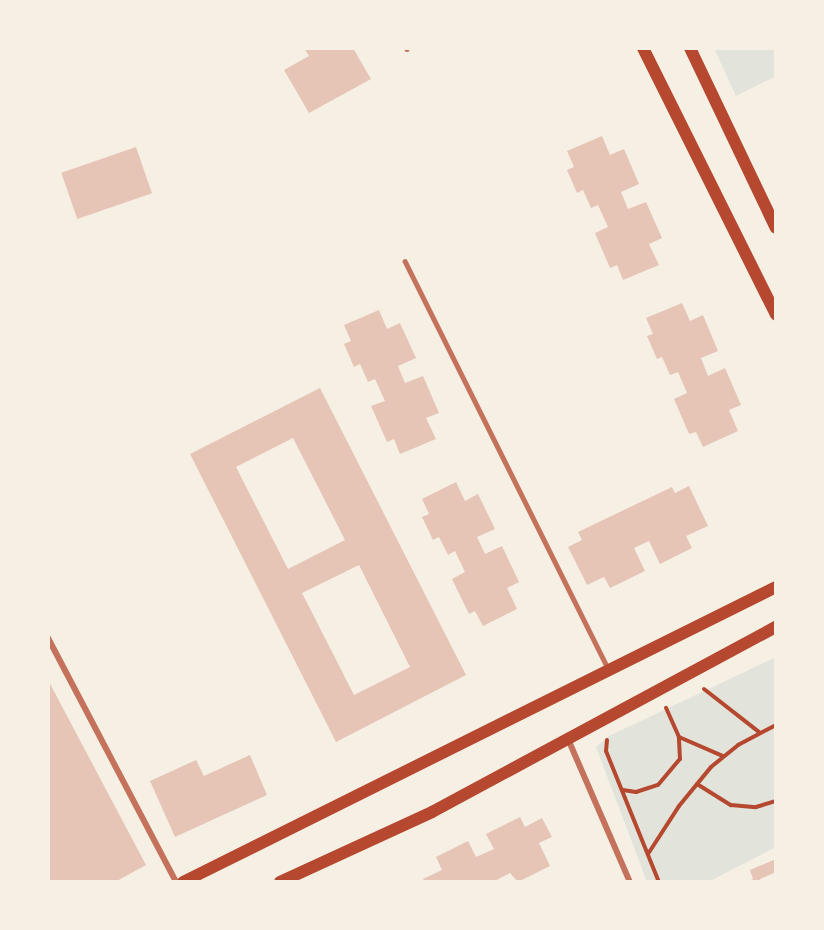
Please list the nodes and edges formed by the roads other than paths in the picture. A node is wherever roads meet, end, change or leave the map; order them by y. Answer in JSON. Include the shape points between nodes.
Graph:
{"nodes":[{"id":1,"x":643,"y":48,"type":"edge"},
{"id":2,"x":690,"y":48,"type":"edge"},
{"id":3,"x":776,"y":228,"type":"edge"},
{"id":4,"x":405,"y":261,"type":"dead end"},
{"id":5,"x":776,"y":315,"type":"edge"},
{"id":6,"x":776,"y":587,"type":"edge"},
{"id":7,"x":776,"y":627,"type":"edge"},
{"id":8,"x":48,"y":638,"type":"edge"},
{"id":9,"x":610,"y":672,"type":"junction"},
{"id":10,"x":568,"y":738,"type":"junction"},
{"id":11,"x":176,"y":882,"type":"edge"},
{"id":12,"x":183,"y":882,"type":"edge"},
{"id":13,"x":280,"y":882,"type":"edge"},
{"id":14,"x":630,"y":882,"type":"edge"}],
"edges":[{"from":1,"to":5,"type":"main road"},
{"from":2,"to":3,"type":"main road"},
{"from":4,"to":9,"type":"lane"},
{"from":6,"to":9,"type":"main road"},
{"from":7,"to":10,"type":"main road"},
{"from":8,"to":11,"type":"street"},
{"from":9,"to":12,"type":"main road"},
{"from":10,"to":13,"type":"main road","via":[[432,812]]},
{"from":10,"to":14,"type":"street"}]}
